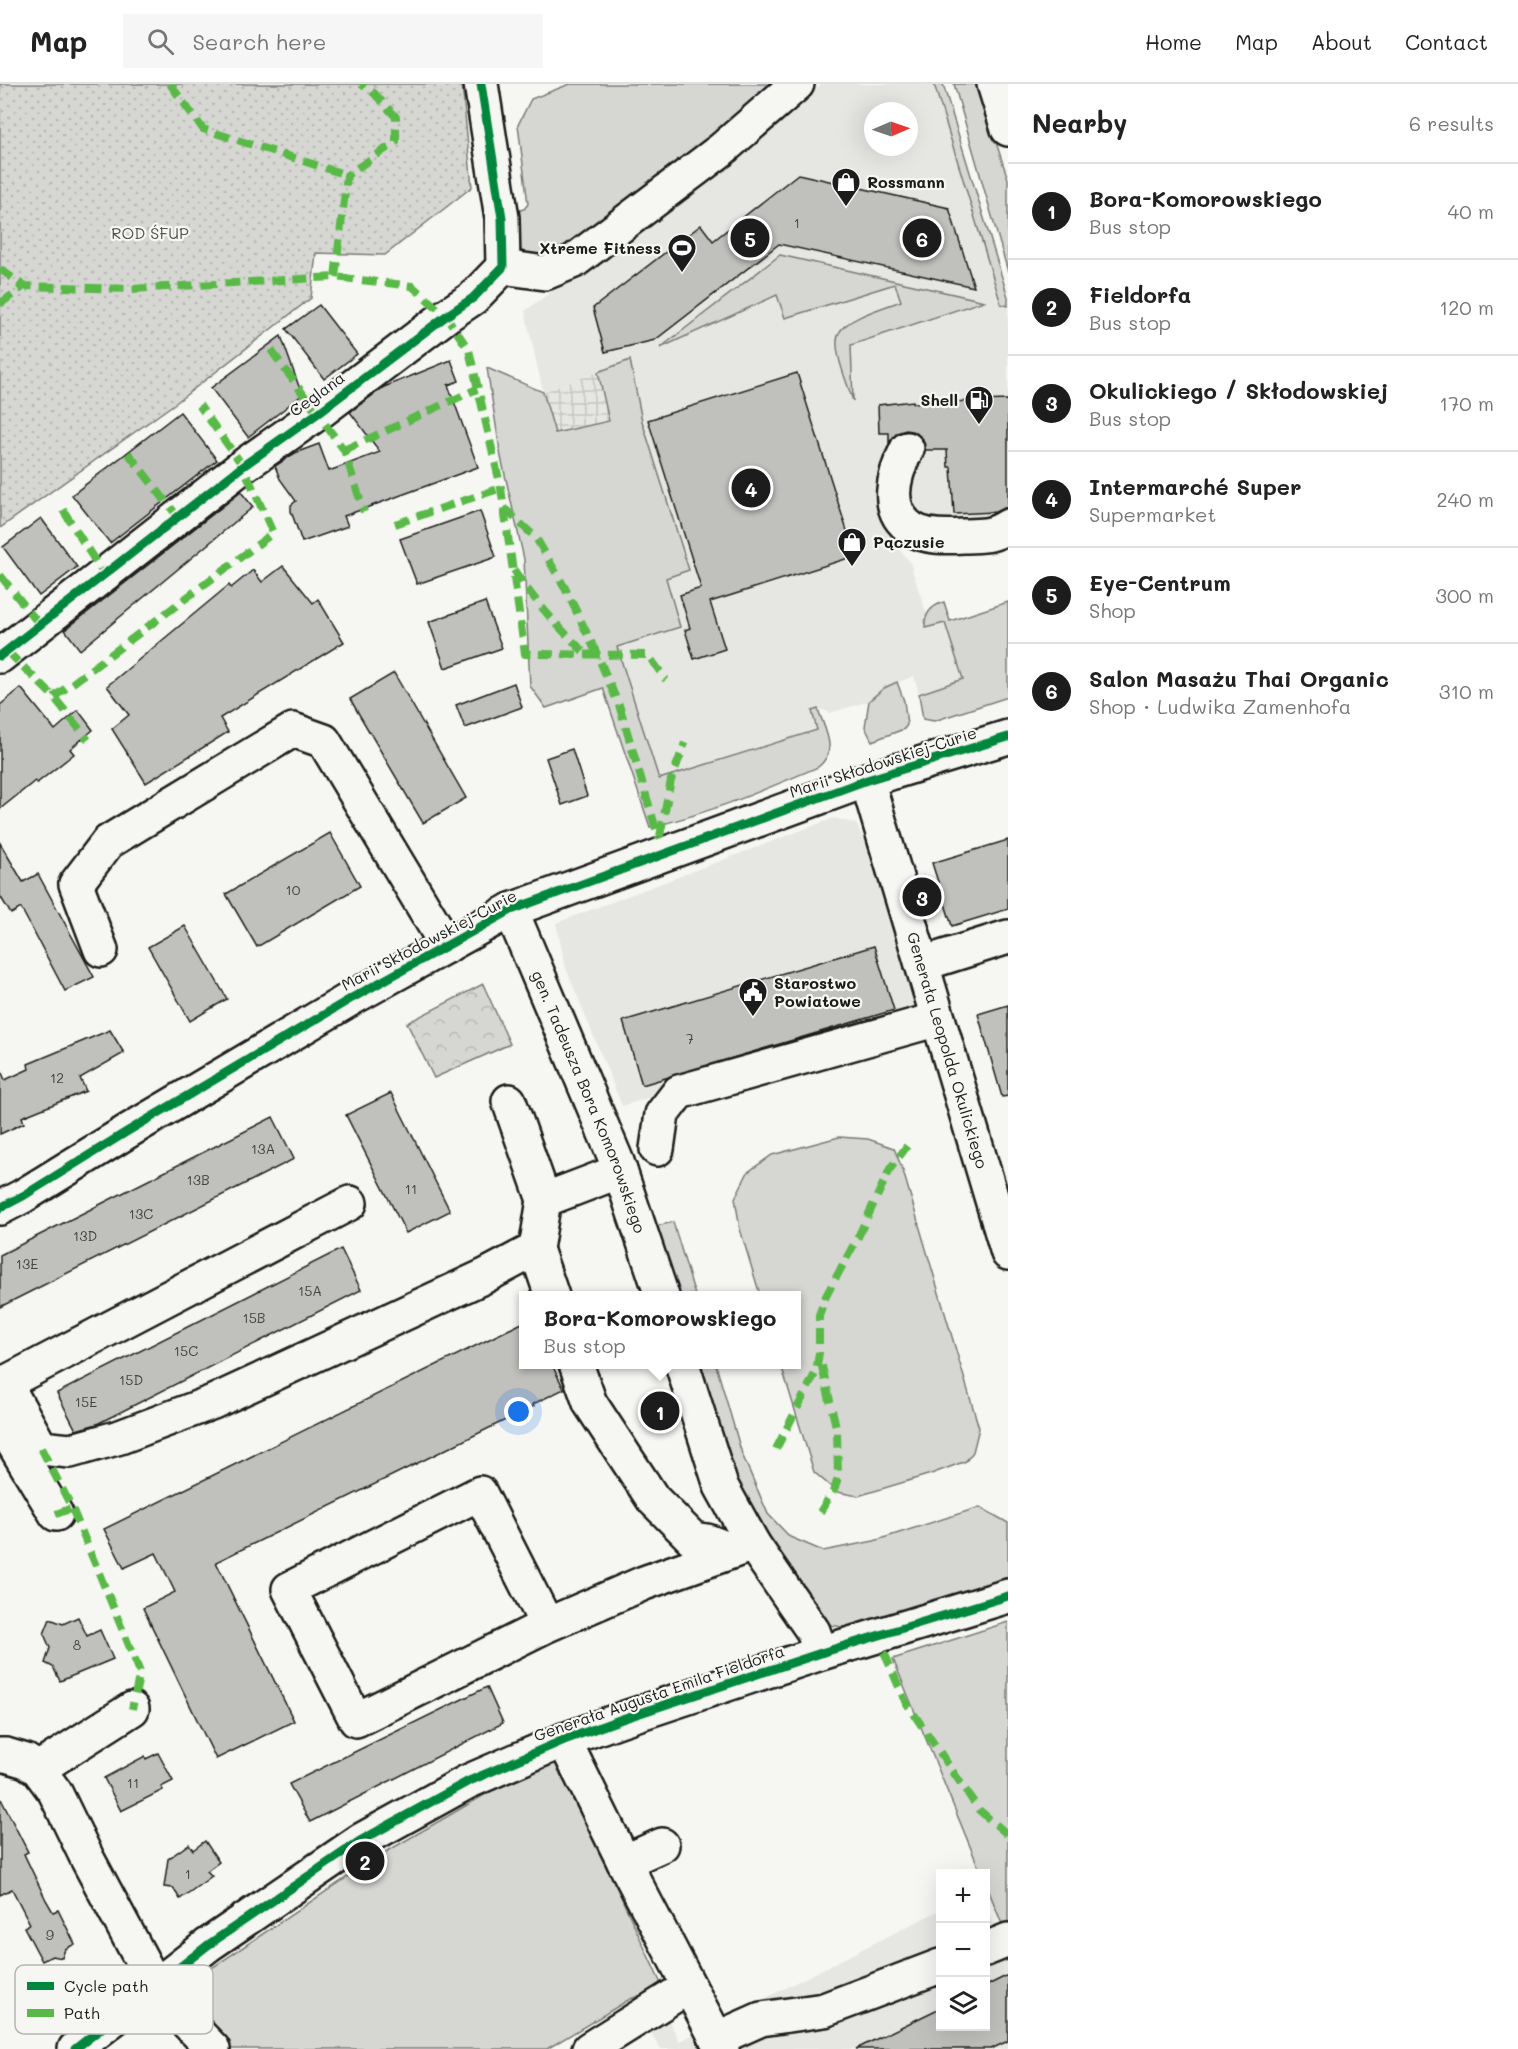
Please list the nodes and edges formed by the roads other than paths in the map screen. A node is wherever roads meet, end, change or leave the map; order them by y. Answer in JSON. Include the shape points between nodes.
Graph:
{"nodes":[{"id":1,"x":481,"y":84,"type":"edge"},
{"id":2,"x":504,"y":84,"type":"edge"},
{"id":3,"x":797,"y":84,"type":"edge"},
{"id":4,"x":994,"y":84,"type":"edge"},
{"id":5,"x":1008,"y":129,"type":"edge"},
{"id":6,"x":489,"y":134,"type":"junction"},
{"id":7,"x":503,"y":267,"type":"junction"},
{"id":8,"x":907,"y":449,"type":"dead end"},
{"id":9,"x":1008,"y":526,"type":"edge"},
{"id":10,"x":0,"y":656,"type":"edge"},
{"id":11,"x":1008,"y":737,"type":"edge"},
{"id":12,"x":867,"y":780,"type":"junction"},
{"id":13,"x":512,"y":910,"type":"junction"},
{"id":14,"x":1008,"y":937,"type":"edge"},
{"id":15,"x":447,"y":946,"type":"junction"},
{"id":16,"x":101,"y":950,"type":"dead end"},
{"id":17,"x":922,"y":964,"type":"junction"},
{"id":18,"x":938,"y":1019,"type":"junction"},
{"id":19,"x":509,"y":1101,"type":"dead end"},
{"id":20,"x":657,"y":1149,"type":"dead end"},
{"id":21,"x":620,"y":1171,"type":"junction"},
{"id":22,"x":544,"y":1200,"type":"junction"},
{"id":23,"x":350,"y":1203,"type":"dead end"},
{"id":24,"x":0,"y":1208,"type":"edge"},
{"id":25,"x":1007,"y":1246,"type":"edge"},
{"id":26,"x":536,"y":1249,"type":"junction"},
{"id":27,"x":550,"y":1291,"type":"edge"},
{"id":28,"x":660,"y":1291,"type":"edge"},
{"id":29,"x":577,"y":1369,"type":"edge"},
{"id":30,"x":683,"y":1369,"type":"edge"},
{"id":31,"x":2,"y":1382,"type":"edge"},
{"id":32,"x":0,"y":1421,"type":"edge"},
{"id":33,"x":56,"y":1514,"type":"dead end"},
{"id":34,"x":743,"y":1548,"type":"junction"},
{"id":35,"x":1008,"y":1596,"type":"edge"},
{"id":36,"x":547,"y":1625,"type":"junction"},
{"id":37,"x":821,"y":1653,"type":"junction"},
{"id":38,"x":132,"y":1709,"type":"dead end"},
{"id":39,"x":564,"y":1740,"type":"junction"},
{"id":40,"x":0,"y":1755,"type":"edge"},
{"id":41,"x":38,"y":1769,"type":"junction"},
{"id":42,"x":662,"y":1845,"type":"dead end"},
{"id":43,"x":624,"y":1862,"type":"junction"},
{"id":44,"x":144,"y":1965,"type":"edge"},
{"id":45,"x":181,"y":1965,"type":"edge"},
{"id":46,"x":936,"y":1968,"type":"edge"},
{"id":47,"x":688,"y":1987,"type":"junction"},
{"id":48,"x":94,"y":2034,"type":"edge"},
{"id":49,"x":198,"y":2034,"type":"edge"},
{"id":50,"x":625,"y":2040,"type":"edge"},
{"id":51,"x":719,"y":2044,"type":"edge"},
{"id":52,"x":75,"y":2049,"type":"edge"},
{"id":53,"x":213,"y":2049,"type":"edge"},
{"id":54,"x":589,"y":2049,"type":"edge"}],
"edges":[{"from":1,"to":6,"type":"street"},
{"from":2,"to":6,"type":"street"},
{"from":3,"to":7,"type":"street","via":[[721,150],[574,261],[544,273]]},
{"from":4,"to":5,"type":"street"},
{"from":6,"to":7,"type":"street","via":[[502,218]]},
{"from":7,"to":10,"type":"street","name":"Ceglana","via":[[472,298],[243,466]]},
{"from":8,"to":9,"type":"street","via":[[897,469],[893,495],[899,517],[914,531],[942,537],[995,535]]},
{"from":11,"to":12,"type":"street","name":"Marii Skłodowskiej-Curie"},
{"from":12,"to":13,"type":"street","name":"Marii Skłodowskiej-Curie"},
{"from":12,"to":17,"type":"street","name":"Generała Leopolda Okulickiego"},
{"from":13,"to":15,"type":"street","name":"Marii Skłodowskiej-Curie"},
{"from":13,"to":21,"type":"street","name":"gen. Tadeusza Bora Komorowskiego"},
{"from":14,"to":17,"type":"street"},
{"from":15,"to":16,"type":"street","via":[[324,741],[293,730],[108,842],[76,884]]},
{"from":15,"to":24,"type":"street","name":"Marii Skłodowskiej-Curie","via":[[352,998]]},
{"from":17,"to":18,"type":"street","name":"Generała Leopolda Okulickiego"},
{"from":18,"to":20,"type":"street","via":[[679,1092],[662,1114]]},
{"from":18,"to":25,"type":"street","name":"Generała Leopolda Okulickiego"},
{"from":19,"to":22,"type":"street"},
{"from":21,"to":22,"type":"street"},
{"from":21,"to":28,"type":"street","name":"gen. Tadeusza Bora Komorowskiego"},
{"from":22,"to":26,"type":"street"},
{"from":23,"to":31,"type":"street"},
{"from":26,"to":27,"type":"street"},
{"from":26,"to":31,"type":"street","via":[[213,1402],[70,1451],[41,1448]]},
{"from":29,"to":34,"type":"street","via":[[590,1403],[653,1499],[693,1539]]},
{"from":30,"to":34,"type":"street"},
{"from":32,"to":33,"type":"street"},
{"from":34,"to":36,"type":"street","via":[[644,1583]]},
{"from":34,"to":37,"type":"street","via":[[813,1631]]},
{"from":35,"to":37,"type":"street","name":"Generała Augusta Emila Fieldorfa"},
{"from":36,"to":36,"type":"street","via":[[356,1720],[289,1589],[480,1493]]},
{"from":37,"to":39,"type":"street","name":"Generała Augusta Emila Fieldorfa"},
{"from":38,"to":41,"type":"street"},
{"from":39,"to":43,"type":"street"},
{"from":39,"to":45,"type":"street","name":"Generała Augusta Emila Fieldorfa","via":[[467,1782],[360,1841]]},
{"from":40,"to":41,"type":"street","via":[[26,1761]]},
{"from":41,"to":44,"type":"street","via":[[55,1792]]},
{"from":42,"to":43,"type":"street"},
{"from":43,"to":47,"type":"street"},
{"from":46,"to":51,"type":"street","via":[[824,2010],[761,2019]]},
{"from":47,"to":50,"type":"street"},
{"from":47,"to":51,"type":"street"},
{"from":48,"to":52,"type":"street","name":"Generała Augusta Emila Fieldorfa"},
{"from":49,"to":53,"type":"street"},
{"from":50,"to":54,"type":"street"}]}
